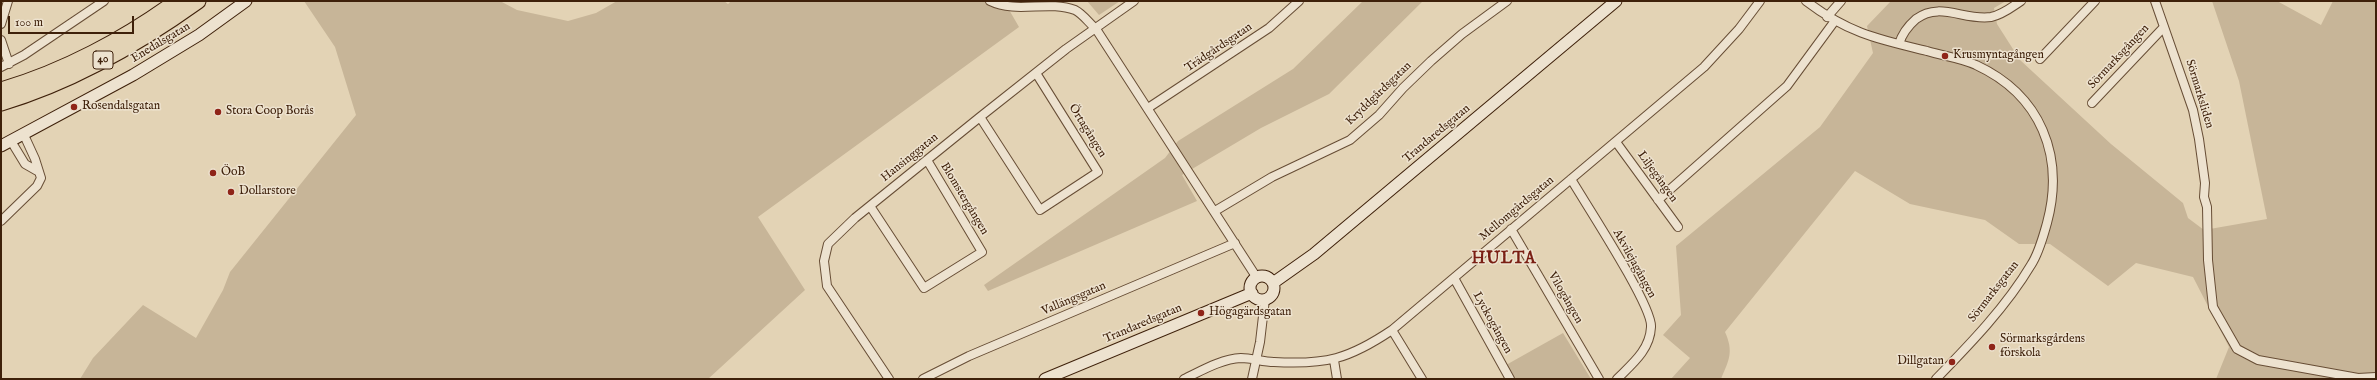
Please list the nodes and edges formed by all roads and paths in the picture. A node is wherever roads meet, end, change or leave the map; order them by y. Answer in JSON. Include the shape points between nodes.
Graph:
{"nodes":[{"id":1,"x":8,"y":1,"type":"edge"},
{"id":2,"x":104,"y":1,"type":"edge"},
{"id":3,"x":177,"y":1,"type":"edge"},
{"id":4,"x":198,"y":1,"type":"edge"},
{"id":5,"x":246,"y":1,"type":"edge"},
{"id":6,"x":990,"y":1,"type":"edge"},
{"id":7,"x":1134,"y":1,"type":"edge"},
{"id":8,"x":1299,"y":1,"type":"edge"},
{"id":9,"x":1507,"y":1,"type":"edge"},
{"id":10,"x":1616,"y":1,"type":"edge"},
{"id":11,"x":1760,"y":1,"type":"edge"},
{"id":12,"x":1806,"y":1,"type":"edge"},
{"id":13,"x":1841,"y":1,"type":"edge"},
{"id":14,"x":2021,"y":1,"type":"edge"},
{"id":15,"x":2095,"y":1,"type":"edge"},
{"id":16,"x":2155,"y":1,"type":"edge"},
{"id":17,"x":1827,"y":17,"type":"junction"},
{"id":18,"x":1834,"y":22,"type":"junction"},
{"id":19,"x":1,"y":24,"type":"edge"},
{"id":20,"x":2164,"y":27,"type":"junction"},
{"id":21,"x":1096,"y":29,"type":"junction"},
{"id":22,"x":1,"y":40,"type":"edge"},
{"id":23,"x":1898,"y":44,"type":"junction"},
{"id":24,"x":2040,"y":59,"type":"dead end"},
{"id":25,"x":5,"y":66,"type":"edge"},
{"id":26,"x":1036,"y":72,"type":"junction"},
{"id":27,"x":1,"y":90,"type":"edge"},
{"id":28,"x":1,"y":103,"type":"edge"},
{"id":29,"x":2092,"y":103,"type":"dead end"},
{"id":30,"x":1148,"y":108,"type":"junction"},
{"id":31,"x":980,"y":116,"type":"junction"},
{"id":32,"x":24,"y":135,"type":"junction"},
{"id":33,"x":1616,"y":142,"type":"junction"},
{"id":34,"x":6,"y":143,"type":"edge"},
{"id":35,"x":927,"y":160,"type":"junction"},
{"id":36,"x":39,"y":172,"type":"junction"},
{"id":37,"x":1571,"y":179,"type":"junction"},
{"id":38,"x":1658,"y":200,"type":"junction"},
{"id":39,"x":870,"y":206,"type":"junction"},
{"id":40,"x":1215,"y":211,"type":"junction"},
{"id":41,"x":1,"y":221,"type":"edge"},
{"id":42,"x":1678,"y":227,"type":"dead end"},
{"id":43,"x":1511,"y":229,"type":"junction"},
{"id":44,"x":1235,"y":243,"type":"junction"},
{"id":45,"x":1257,"y":278,"type":"junction"},
{"id":46,"x":1454,"y":278,"type":"junction"},
{"id":47,"x":1273,"y":283,"type":"junction"},
{"id":48,"x":1252,"y":293,"type":"junction"},
{"id":49,"x":1265,"y":299,"type":"junction"},
{"id":50,"x":1392,"y":330,"type":"junction"},
{"id":51,"x":1257,"y":360,"type":"junction"},
{"id":52,"x":1334,"y":360,"type":"junction"},
{"id":53,"x":2376,"y":377,"type":"edge"},
{"id":54,"x":889,"y":379,"type":"edge"},
{"id":55,"x":923,"y":379,"type":"edge"},
{"id":56,"x":1045,"y":379,"type":"edge"},
{"id":57,"x":1184,"y":379,"type":"edge"},
{"id":58,"x":1252,"y":379,"type":"edge"},
{"id":59,"x":1337,"y":379,"type":"edge"},
{"id":60,"x":1422,"y":379,"type":"edge"},
{"id":61,"x":1510,"y":379,"type":"edge"},
{"id":62,"x":1599,"y":379,"type":"edge"},
{"id":63,"x":1618,"y":379,"type":"edge"},
{"id":64,"x":1936,"y":379,"type":"edge"}],
"edges":[{"from":1,"to":19,"type":"street"},
{"from":2,"to":25,"type":"street"},
{"from":3,"to":27,"type":"highway","number":"40","via":[[127,34],[85,56]]},
{"from":4,"to":28,"type":"highway","number":"40","via":[[134,44],[90,67]]},
{"from":5,"to":32,"type":"street","name":"Enedalsgatan","via":[[199,35],[133,75]]},
{"from":6,"to":21,"type":"street","via":[[1019,7],[1062,4],[1076,10]]},
{"from":7,"to":21,"type":"street","name":"Hansinggatan"},
{"from":8,"to":30,"type":"street","name":"Trädgårdsgatan","via":[[1269,28]]},
{"from":9,"to":40,"type":"street","name":"Kryddgårdsgatan","via":[[1462,34],[1350,140],[1272,177]]},
{"from":10,"to":47,"type":"street","name":"Trandaredsgatan","via":[[1314,254]]},
{"from":11,"to":33,"type":"street","name":"Mellomgårdsgatan","via":[[1704,68]]},
{"from":12,"to":17,"type":"street","name":"Sörmarksgatan"},
{"from":13,"to":17,"type":"street"},
{"from":14,"to":23,"type":"street","via":[[1993,16],[1970,16],[1947,11],[1924,14],[1907,28]]},
{"from":15,"to":24,"type":"street"},
{"from":16,"to":20,"type":"street","name":"Sörmarksliden"},
{"from":17,"to":18,"type":"street","name":"Sörmarksgatan"},
{"from":18,"to":23,"type":"street","name":"Sörmarksgatan","via":[[1862,34]]},
{"from":18,"to":38,"type":"street","via":[[1787,86]]},
{"from":20,"to":29,"type":"street","name":"Sörmarksgången"},
{"from":20,"to":53,"type":"street","name":"Sörmarksliden","via":[[2193,110],[2199,139],[2205,183],[2208,260],[2213,306],[2237,350],[2258,360],[2351,377]]},
{"from":21,"to":26,"type":"street","name":"Hansinggatan"},
{"from":21,"to":30,"type":"street"},
{"from":22,"to":25,"type":"street"},
{"from":23,"to":64,"type":"street","name":"Sörmarksgatan","via":[[1975,64],[2002,80],[2023,98],[2036,118],[2049,148],[2053,170],[2054,186],[2049,213],[2032,264],[2002,305]]},
{"from":26,"to":31,"type":"street","name":"Hansinggatan"},
{"from":26,"to":31,"type":"street","name":"Örtagången","via":[[1098,172],[1040,210]]},
{"from":30,"to":40,"type":"street"},
{"from":31,"to":35,"type":"street","name":"Hansinggatan"},
{"from":32,"to":34,"type":"street","name":"Enedalsgatan"},
{"from":32,"to":36,"type":"street"},
{"from":33,"to":37,"type":"street","name":"Mellomgårdsgatan"},
{"from":33,"to":38,"type":"street","name":"Liljegången"},
{"from":34,"to":36,"type":"street","via":[[25,164]]},
{"from":35,"to":39,"type":"street","name":"Hansinggatan"},
{"from":35,"to":39,"type":"street","name":"Blomstergången","via":[[982,252],[924,288]]},
{"from":36,"to":41,"type":"street","via":[[41,178],[37,186]]},
{"from":37,"to":43,"type":"street","name":"Mellomgårdsgatan"},
{"from":37,"to":63,"type":"street","name":"Akvilejagången","via":[[1637,290],[1651,322],[1648,344]]},
{"from":38,"to":42,"type":"street","name":"Liljegången"},
{"from":39,"to":54,"type":"street","name":"Hansinggatan","via":[[828,244],[824,269],[827,286]]},
{"from":40,"to":44,"type":"street"},
{"from":43,"to":46,"type":"street","name":"Mellomgårdsgatan"},
{"from":43,"to":62,"type":"street","name":"Vilogången"},
{"from":44,"to":45,"type":"street"},
{"from":44,"to":55,"type":"street","name":"Vallängsgatan","via":[[970,356]]},
{"from":45,"to":47,"type":"street","via":[[1266,277]]},
{"from":45,"to":48,"type":"street","via":[[1251,284]]},
{"from":46,"to":50,"type":"street","name":"Mellomgårdsgatan"},
{"from":46,"to":61,"type":"street","name":"Lyckogången"},
{"from":47,"to":49,"type":"street","via":[[1273,293]]},
{"from":48,"to":49,"type":"street","via":[[1257,298]]},
{"from":48,"to":56,"type":"street","name":"Trandaredsgatan"},
{"from":49,"to":51,"type":"street"},
{"from":50,"to":52,"type":"street","name":"Mellomgårdsgatan","via":[[1356,352]]},
{"from":50,"to":60,"type":"street"},
{"from":51,"to":52,"type":"street","name":"Mellomgårdsgatan","via":[[1303,364]]},
{"from":51,"to":57,"type":"street","name":"Mellomgårdsgatan","via":[[1241,358],[1225,361]]},
{"from":51,"to":58,"type":"street"},
{"from":52,"to":59,"type":"street"}]}
